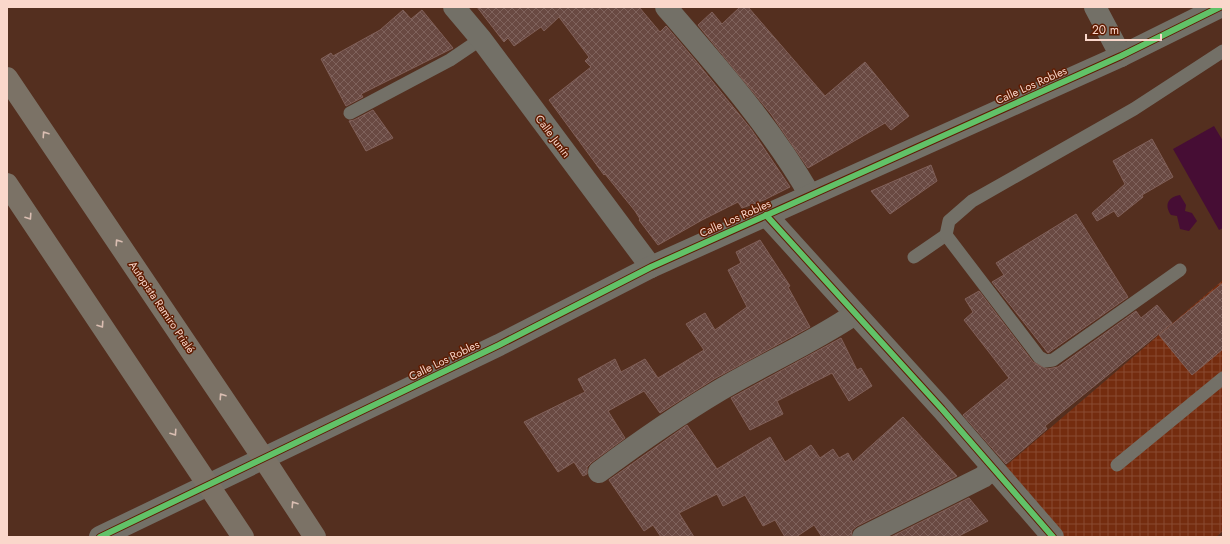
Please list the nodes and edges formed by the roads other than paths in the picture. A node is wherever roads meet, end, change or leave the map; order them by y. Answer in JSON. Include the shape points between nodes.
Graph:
{"nodes":[{"id":1,"x":454,"y":7,"type":"edge"},
{"id":2,"x":666,"y":7,"type":"edge"},
{"id":3,"x":1094,"y":7,"type":"edge"},
{"id":4,"x":1222,"y":8,"type":"edge"},
{"id":5,"x":481,"y":40,"type":"junction"},
{"id":6,"x":1223,"y":51,"type":"edge"},
{"id":7,"x":1121,"y":56,"type":"junction"},
{"id":8,"x":7,"y":78,"type":"edge"},
{"id":9,"x":350,"y":113,"type":"dead end"},
{"id":10,"x":7,"y":184,"type":"edge"},
{"id":11,"x":810,"y":195,"type":"junction"},
{"id":12,"x":766,"y":215,"type":"junction"},
{"id":13,"x":946,"y":235,"type":"junction"},
{"id":14,"x":914,"y":257,"type":"dead end"},
{"id":15,"x":651,"y":267,"type":"junction"},
{"id":16,"x":1180,"y":270,"type":"dead end"},
{"id":17,"x":855,"y":314,"type":"junction"},
{"id":18,"x":1223,"y":378,"type":"edge"},
{"id":19,"x":264,"y":459,"type":"junction"},
{"id":20,"x":1117,"y":465,"type":"dead end"},
{"id":21,"x":993,"y":468,"type":"junction"},
{"id":22,"x":599,"y":472,"type":"dead end"},
{"id":23,"x":209,"y":485,"type":"junction"},
{"id":24,"x":100,"y":537,"type":"edge"},
{"id":25,"x":244,"y":537,"type":"edge"},
{"id":26,"x":315,"y":537,"type":"edge"},
{"id":27,"x":863,"y":537,"type":"edge"},
{"id":28,"x":1053,"y":537,"type":"edge"}],
"edges":[{"from":1,"to":5,"type":"street","name":"Calle Junín"},
{"from":2,"to":11,"type":"street","via":[[746,103]]},
{"from":3,"to":7,"type":"street"},
{"from":4,"to":7,"type":"street","name":"Calle Los Robles"},
{"from":5,"to":9,"type":"lane","via":[[450,60]]},
{"from":5,"to":15,"type":"street","name":"Calle Junín"},
{"from":6,"to":13,"type":"lane","via":[[1134,109],[972,201],[949,221]]},
{"from":7,"to":11,"type":"street","name":"Calle Los Robles"},
{"from":19,"to":8,"type":"highway","name":"Autopista Ramiro Prialé","one_way":true},
{"from":10,"to":23,"type":"highway","one_way":true},
{"from":11,"to":12,"type":"street","name":"Calle Los Robles"},
{"from":12,"to":15,"type":"street","name":"Calle Los Robles"},
{"from":12,"to":17,"type":"street"},
{"from":13,"to":14,"type":"lane"},
{"from":13,"to":16,"type":"lane","via":[[1039,357],[1046,361],[1053,360]]},
{"from":15,"to":19,"type":"street","name":"Calle Los Robles","via":[[499,345]]},
{"from":17,"to":21,"type":"street"},
{"from":17,"to":22,"type":"street","via":[[831,330],[713,394]]},
{"from":18,"to":20,"type":"lane"},
{"from":19,"to":23,"type":"street","name":"Calle Los Robles"},
{"from":26,"to":19,"type":"highway","name":"Autopista Ramiro Prialé","one_way":true},
{"from":21,"to":27,"type":"street","via":[[983,477]]},
{"from":21,"to":28,"type":"street"},
{"from":23,"to":24,"type":"street","name":"Calle Los Robles"},
{"from":23,"to":25,"type":"highway"}]}
